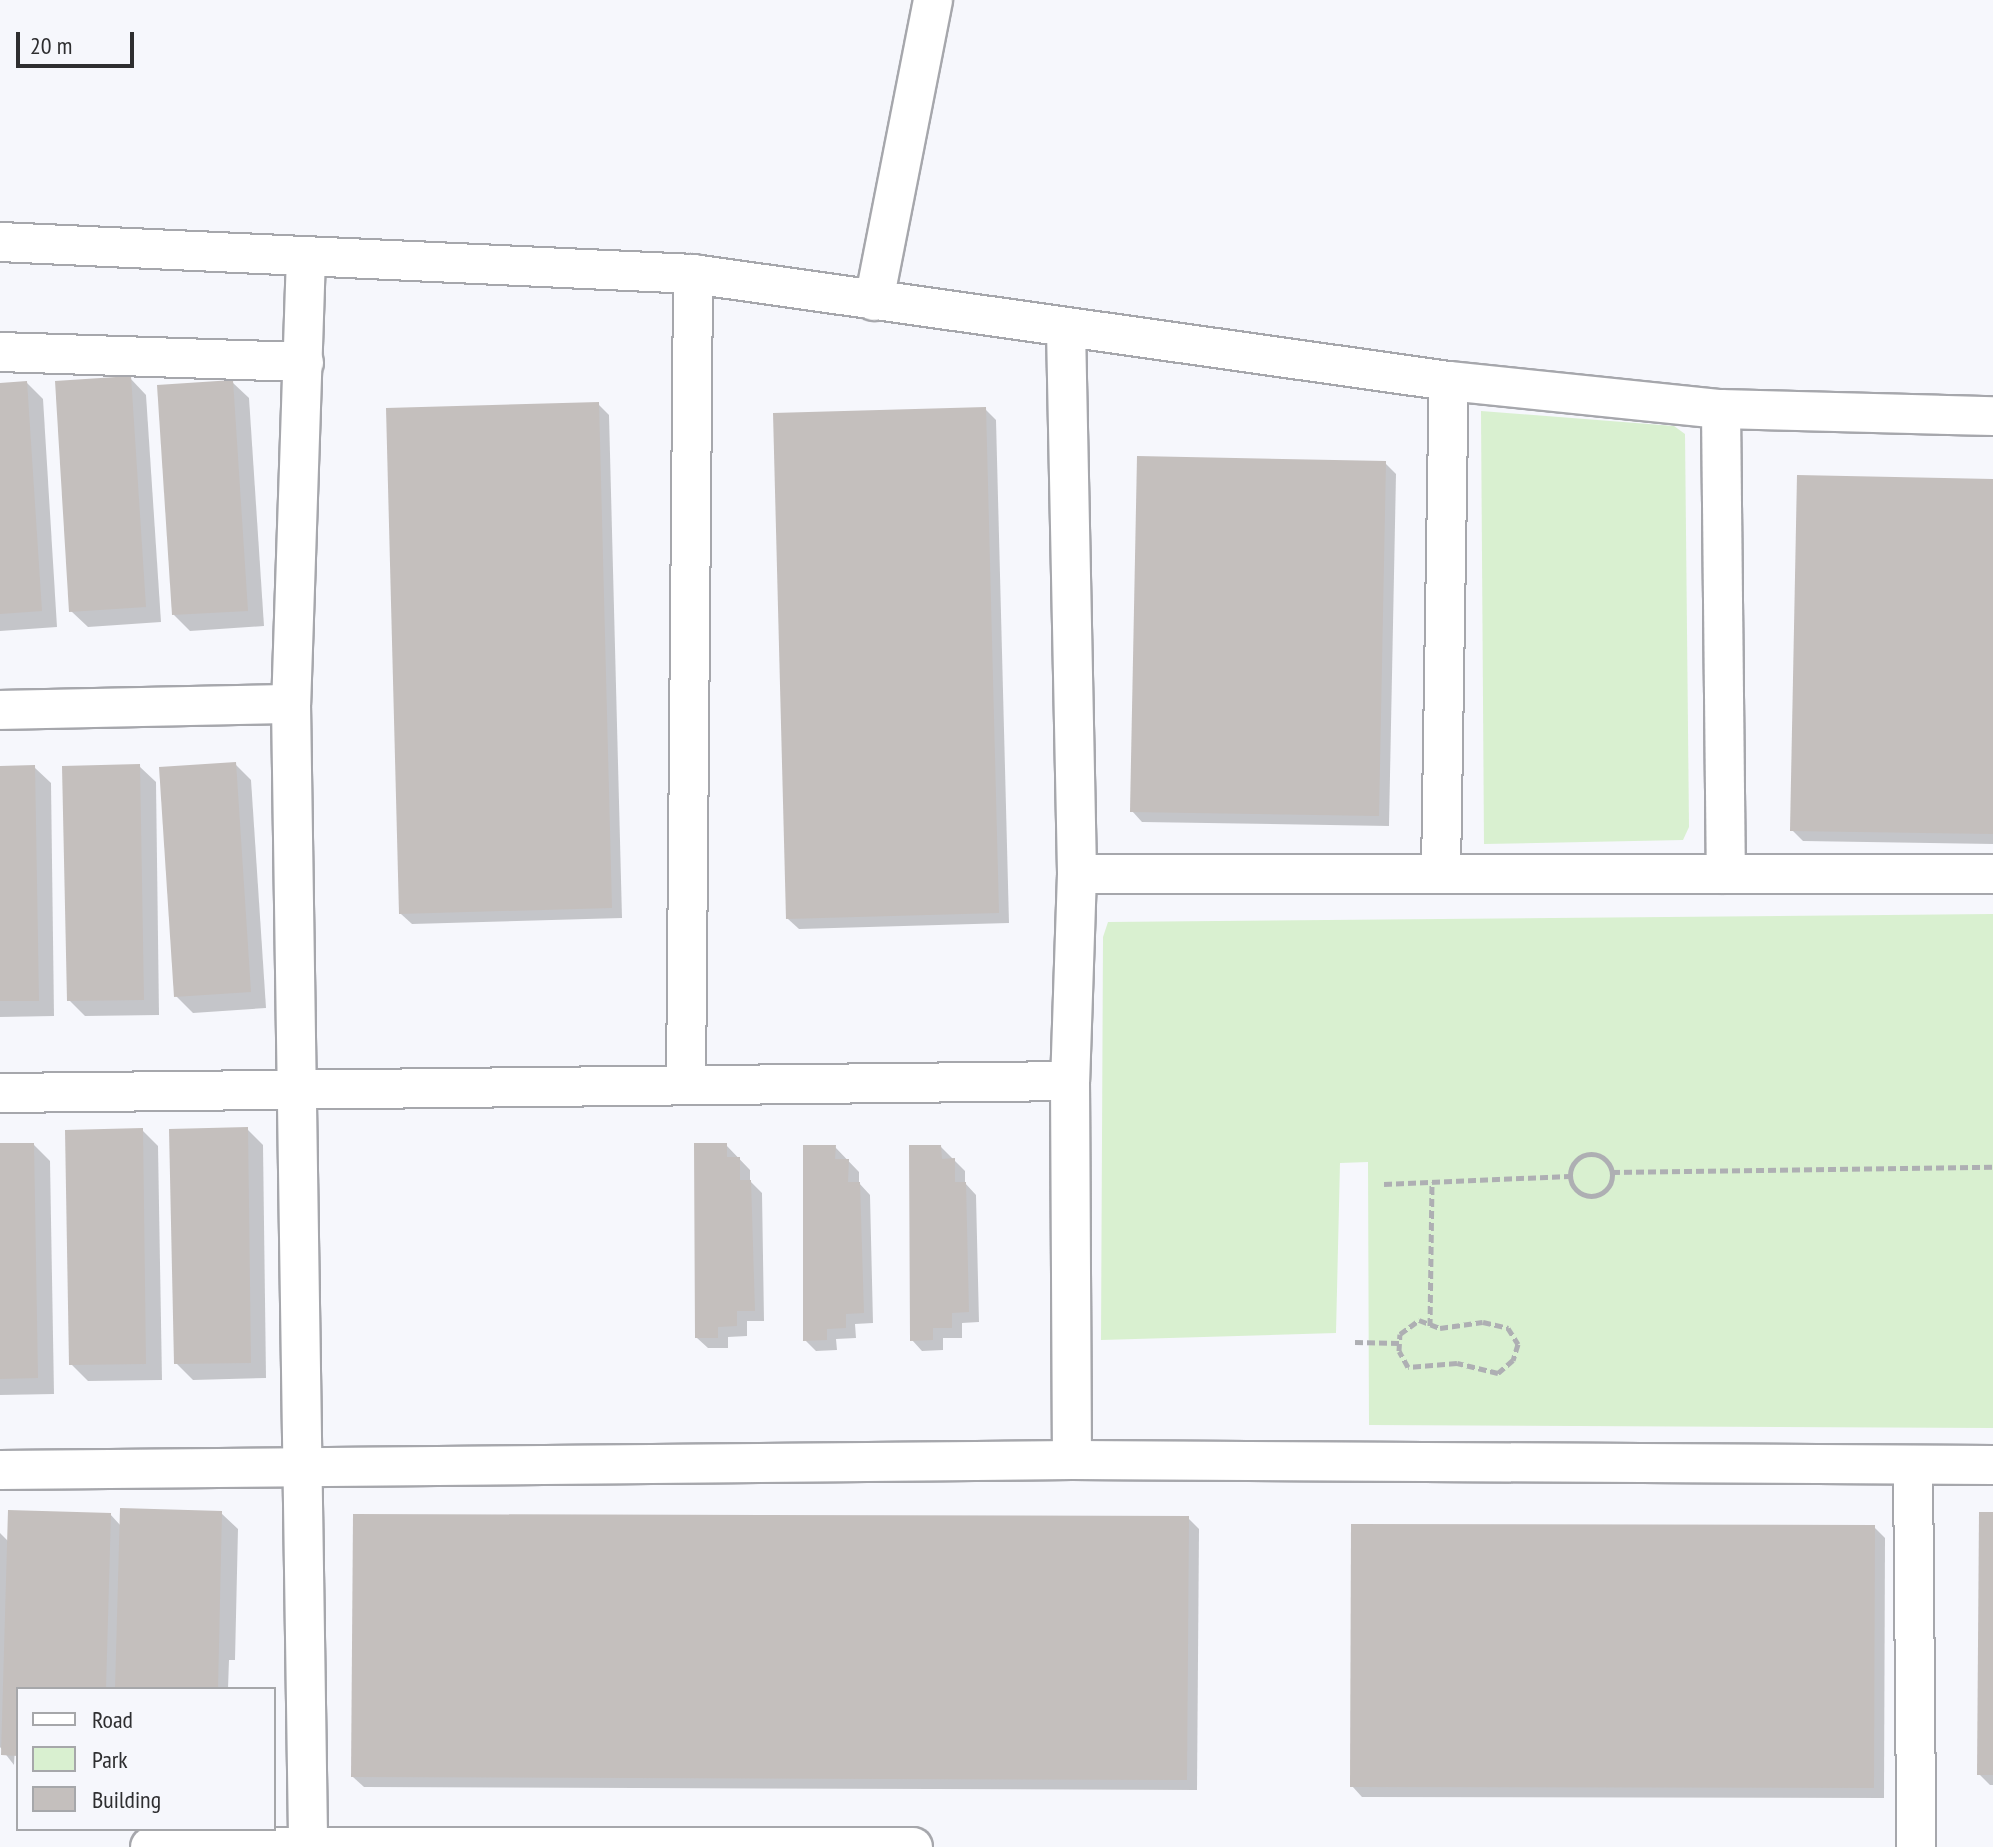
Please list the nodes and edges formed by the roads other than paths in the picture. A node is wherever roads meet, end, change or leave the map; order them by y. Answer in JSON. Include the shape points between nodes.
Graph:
{"nodes":[{"id":1,"x":933,"y":0,"type":"edge"},
{"id":2,"x":0,"y":242,"type":"edge"},
{"id":3,"x":306,"y":256,"type":"junction"},
{"id":4,"x":693,"y":274,"type":"junction"},
{"id":5,"x":874,"y":301,"type":"junction"},
{"id":6,"x":1066,"y":329,"type":"junction"},
{"id":7,"x":0,"y":352,"type":"edge"},
{"id":8,"x":304,"y":362,"type":"junction"},
{"id":9,"x":1449,"y":381,"type":"junction"},
{"id":10,"x":1721,"y":409,"type":"junction"},
{"id":11,"x":1993,"y":416,"type":"edge"},
{"id":12,"x":291,"y":704,"type":"junction"},
{"id":13,"x":0,"y":710,"type":"edge"},
{"id":14,"x":1441,"y":871,"type":"junction"},
{"id":15,"x":1077,"y":874,"type":"junction"},
{"id":16,"x":1726,"y":874,"type":"junction"},
{"id":17,"x":1993,"y":874,"type":"edge"},
{"id":18,"x":1070,"y":1081,"type":"junction"},
{"id":19,"x":686,"y":1084,"type":"junction"},
{"id":20,"x":294,"y":1092,"type":"junction"},
{"id":21,"x":0,"y":1093,"type":"edge"},
{"id":22,"x":1072,"y":1460,"type":"junction"},
{"id":23,"x":1993,"y":1465,"type":"edge"},
{"id":24,"x":302,"y":1466,"type":"junction"},
{"id":25,"x":1913,"y":1466,"type":"junction"},
{"id":26,"x":0,"y":1470,"type":"edge"},
{"id":27,"x":308,"y":1843,"type":"junction"},
{"id":28,"x":150,"y":1847,"type":"edge"},
{"id":29,"x":913,"y":1847,"type":"edge"},
{"id":30,"x":1916,"y":1847,"type":"edge"}],
"edges":[{"from":1,"to":5,"type":"street"},
{"from":2,"to":3,"type":"street"},
{"from":3,"to":4,"type":"street"},
{"from":3,"to":8,"type":"street"},
{"from":4,"to":5,"type":"street"},
{"from":4,"to":19,"type":"street"},
{"from":5,"to":6,"type":"street"},
{"from":6,"to":9,"type":"street"},
{"from":6,"to":15,"type":"street"},
{"from":7,"to":8,"type":"street"},
{"from":8,"to":12,"type":"street"},
{"from":9,"to":10,"type":"street"},
{"from":9,"to":14,"type":"street"},
{"from":10,"to":11,"type":"street"},
{"from":10,"to":16,"type":"street"},
{"from":12,"to":13,"type":"street"},
{"from":12,"to":20,"type":"street"},
{"from":14,"to":15,"type":"street"},
{"from":14,"to":16,"type":"street"},
{"from":15,"to":18,"type":"street"},
{"from":16,"to":17,"type":"street"},
{"from":18,"to":19,"type":"street"},
{"from":18,"to":22,"type":"street"},
{"from":19,"to":20,"type":"street"},
{"from":20,"to":21,"type":"street"},
{"from":20,"to":24,"type":"street"},
{"from":22,"to":24,"type":"street"},
{"from":22,"to":25,"type":"street"},
{"from":23,"to":25,"type":"street"},
{"from":24,"to":26,"type":"street"},
{"from":24,"to":27,"type":"street"},
{"from":25,"to":30,"type":"street"},
{"from":27,"to":28,"type":"street"},
{"from":27,"to":29,"type":"street"}]}
